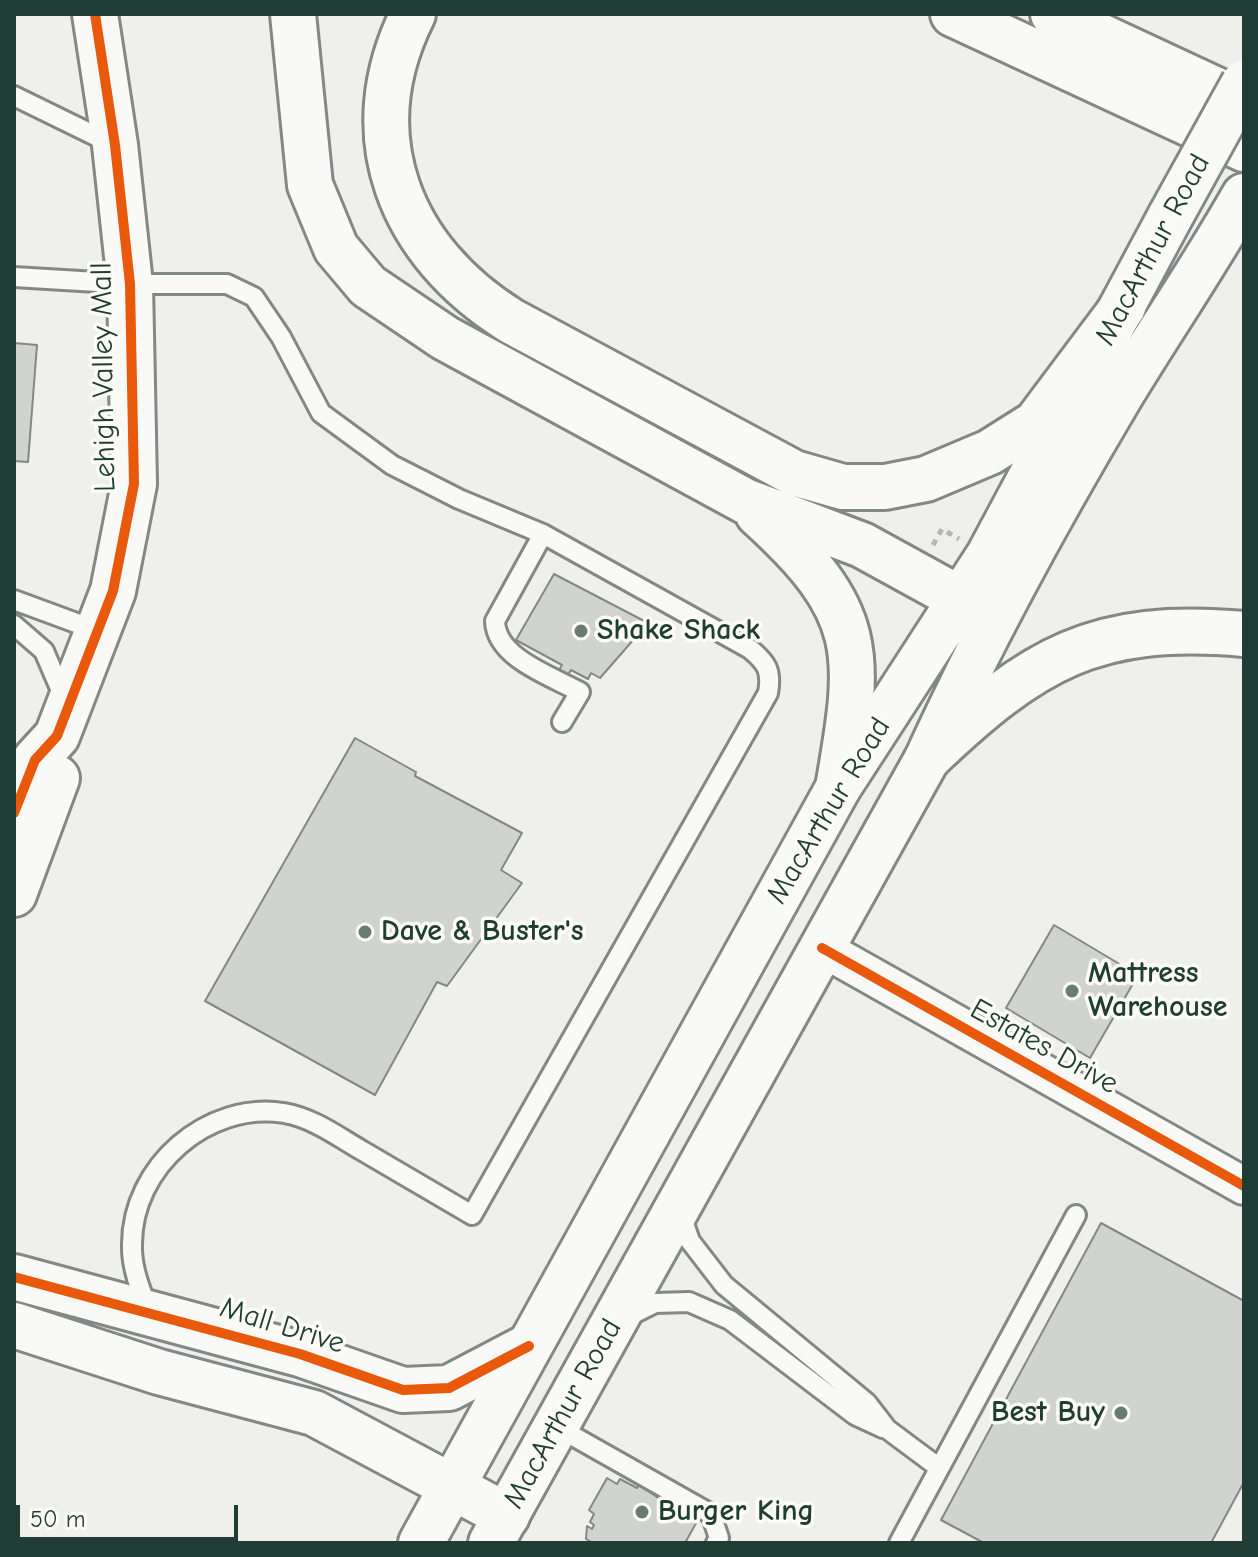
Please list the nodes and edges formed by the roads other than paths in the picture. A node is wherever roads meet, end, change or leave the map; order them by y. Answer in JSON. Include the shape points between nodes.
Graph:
{"nodes":[{"id":1,"x":95,"y":14,"type":"edge"},
{"id":2,"x":293,"y":14,"type":"edge"},
{"id":3,"x":413,"y":14,"type":"edge"},
{"id":4,"x":953,"y":14,"type":"edge"},
{"id":5,"x":1053,"y":14,"type":"edge"},
{"id":6,"x":1244,"y":83,"type":"edge"},
{"id":7,"x":14,"y":96,"type":"edge"},
{"id":8,"x":1244,"y":103,"type":"edge"},
{"id":9,"x":115,"y":145,"type":"junction"},
{"id":10,"x":1244,"y":149,"type":"edge"},
{"id":11,"x":1244,"y":196,"type":"edge"},
{"id":12,"x":14,"y":277,"type":"edge"},
{"id":13,"x":130,"y":284,"type":"junction"},
{"id":14,"x":1123,"y":307,"type":"junction"},
{"id":15,"x":745,"y":501,"type":"junction"},
{"id":16,"x":543,"y":534,"type":"junction"},
{"id":17,"x":14,"y":600,"type":"edge"},
{"id":18,"x":979,"y":609,"type":"junction"},
{"id":19,"x":14,"y":625,"type":"edge"},
{"id":20,"x":98,"y":631,"type":"junction"},
{"id":21,"x":1244,"y":634,"type":"edge"},
{"id":22,"x":63,"y":722,"type":"junction"},
{"id":23,"x":562,"y":722,"type":"dead end"},
{"id":24,"x":927,"y":759,"type":"junction"},
{"id":25,"x":838,"y":788,"type":"junction"},
{"id":26,"x":14,"y":813,"type":"edge"},
{"id":27,"x":14,"y":894,"type":"edge"},
{"id":28,"x":822,"y":948,"type":"junction"},
{"id":29,"x":1244,"y":1186,"type":"edge"},
{"id":30,"x":678,"y":1207,"type":"junction"},
{"id":31,"x":1076,"y":1215,"type":"dead end"},
{"id":32,"x":14,"y":1244,"type":"edge"},
{"id":33,"x":14,"y":1277,"type":"edge"},
{"id":34,"x":69,"y":1290,"type":"junction"},
{"id":35,"x":149,"y":1312,"type":"junction"},
{"id":36,"x":14,"y":1325,"type":"edge"},
{"id":37,"x":610,"y":1326,"type":"junction"},
{"id":38,"x":529,"y":1346,"type":"junction"},
{"id":39,"x":557,"y":1427,"type":"junction"},
{"id":40,"x":887,"y":1429,"type":"junction"},
{"id":41,"x":938,"y":1467,"type":"junction"},
{"id":42,"x":452,"y":1486,"type":"junction"},
{"id":43,"x":499,"y":1529,"type":"edge"},
{"id":44,"x":421,"y":1543,"type":"edge"},
{"id":45,"x":716,"y":1543,"type":"edge"},
{"id":46,"x":899,"y":1543,"type":"edge"}],
"edges":[{"from":1,"to":9,"type":"main road","name":"Lehigh Valley Mall"},
{"from":2,"to":15,"type":"main road","via":[[310,185],[325,228],[359,276],[445,338]]},
{"from":3,"to":14,"type":"main road","via":[[395,56],[386,126],[402,204],[438,263],[468,292],[511,321],[794,473],[843,487],[885,487],[935,476],[990,452],[1036,423]]},
{"from":4,"to":10,"type":"main road"},
{"from":5,"to":8,"type":"main road"},
{"from":6,"to":14,"type":"main road","name":"MacArthur Road","bridge":true},
{"from":7,"to":9,"type":"lane"},
{"from":9,"to":13,"type":"main road","name":"Lehigh Valley Mall"},
{"from":11,"to":18,"type":"main road","name":"MacArthur Road","via":[[1120,397]]},
{"from":12,"to":13,"type":"lane"},
{"from":13,"to":16,"type":"lane","via":[[227,284],[254,297],[321,413],[392,465]]},
{"from":13,"to":20,"type":"main road","name":"Lehigh Valley Mall","via":[[134,484],[113,591]]},
{"from":14,"to":18,"type":"main road","name":"MacArthur Road"},
{"from":15,"to":18,"type":"main road","via":[[862,545]]},
{"from":15,"to":25,"type":"main road","via":[[823,580],[846,630],[854,682]]},
{"from":16,"to":23,"type":"lane","via":[[495,621],[495,631],[509,652],[580,692]]},
{"from":16,"to":35,"type":"lane","via":[[750,649],[772,676],[768,693],[472,1215],[308,1120],[263,1112],[226,1119],[204,1127],[164,1159],[137,1210],[132,1244]]},
{"from":17,"to":20,"type":"lane"},
{"from":18,"to":24,"type":"main road","name":"MacArthur Road"},
{"from":18,"to":25,"type":"main road","name":"MacArthur Road"},
{"from":19,"to":22,"type":"lane","via":[[44,651]]},
{"from":20,"to":22,"type":"main road","name":"Lehigh Valley Mall"},
{"from":21,"to":24,"type":"main road","via":[[1163,629],[1084,647],[1012,685]]},
{"from":22,"to":26,"type":"main road","name":"Lehigh Valley Mall","via":[[35,760]]},
{"from":22,"to":27,"type":"main road","name":"Lehigh Valley Mall","via":[[60,770]]},
{"from":24,"to":28,"type":"main road","name":"MacArthur Road"},
{"from":25,"to":38,"type":"main road","name":"MacArthur Road"},
{"from":28,"to":29,"type":"street","name":"Estates Drive"},
{"from":28,"to":30,"type":"main road","name":"MacArthur Road"},
{"from":30,"to":37,"type":"main road","name":"MacArthur Road"},
{"from":30,"to":40,"type":"lane","via":[[690,1241],[710,1271],[867,1403]]},
{"from":31,"to":41,"type":"lane"},
{"from":32,"to":34,"type":"main road"},
{"from":33,"to":34,"type":"main road","name":"Mall Drive"},
{"from":34,"to":35,"type":"main road","name":"Mall Drive"},
{"from":35,"to":38,"type":"main road","name":"Mall Drive","via":[[300,1354],[403,1390],[449,1388]]},
{"from":36,"to":42,"type":"main road","via":[[159,1372],[314,1413]]},
{"from":37,"to":39,"type":"main road","name":"MacArthur Road"},
{"from":37,"to":40,"type":"lane","via":[[655,1303],[689,1302],[730,1320],[855,1415]]},
{"from":38,"to":42,"type":"main road","name":"MacArthur Road"},
{"from":39,"to":43,"type":"main road","name":"MacArthur Road"},
{"from":39,"to":45,"type":"lane","via":[[711,1514]]},
{"from":40,"to":41,"type":"lane"},
{"from":41,"to":46,"type":"lane"},
{"from":42,"to":43,"type":"main road"},
{"from":42,"to":44,"type":"main road","name":"MacArthur Road"}]}
